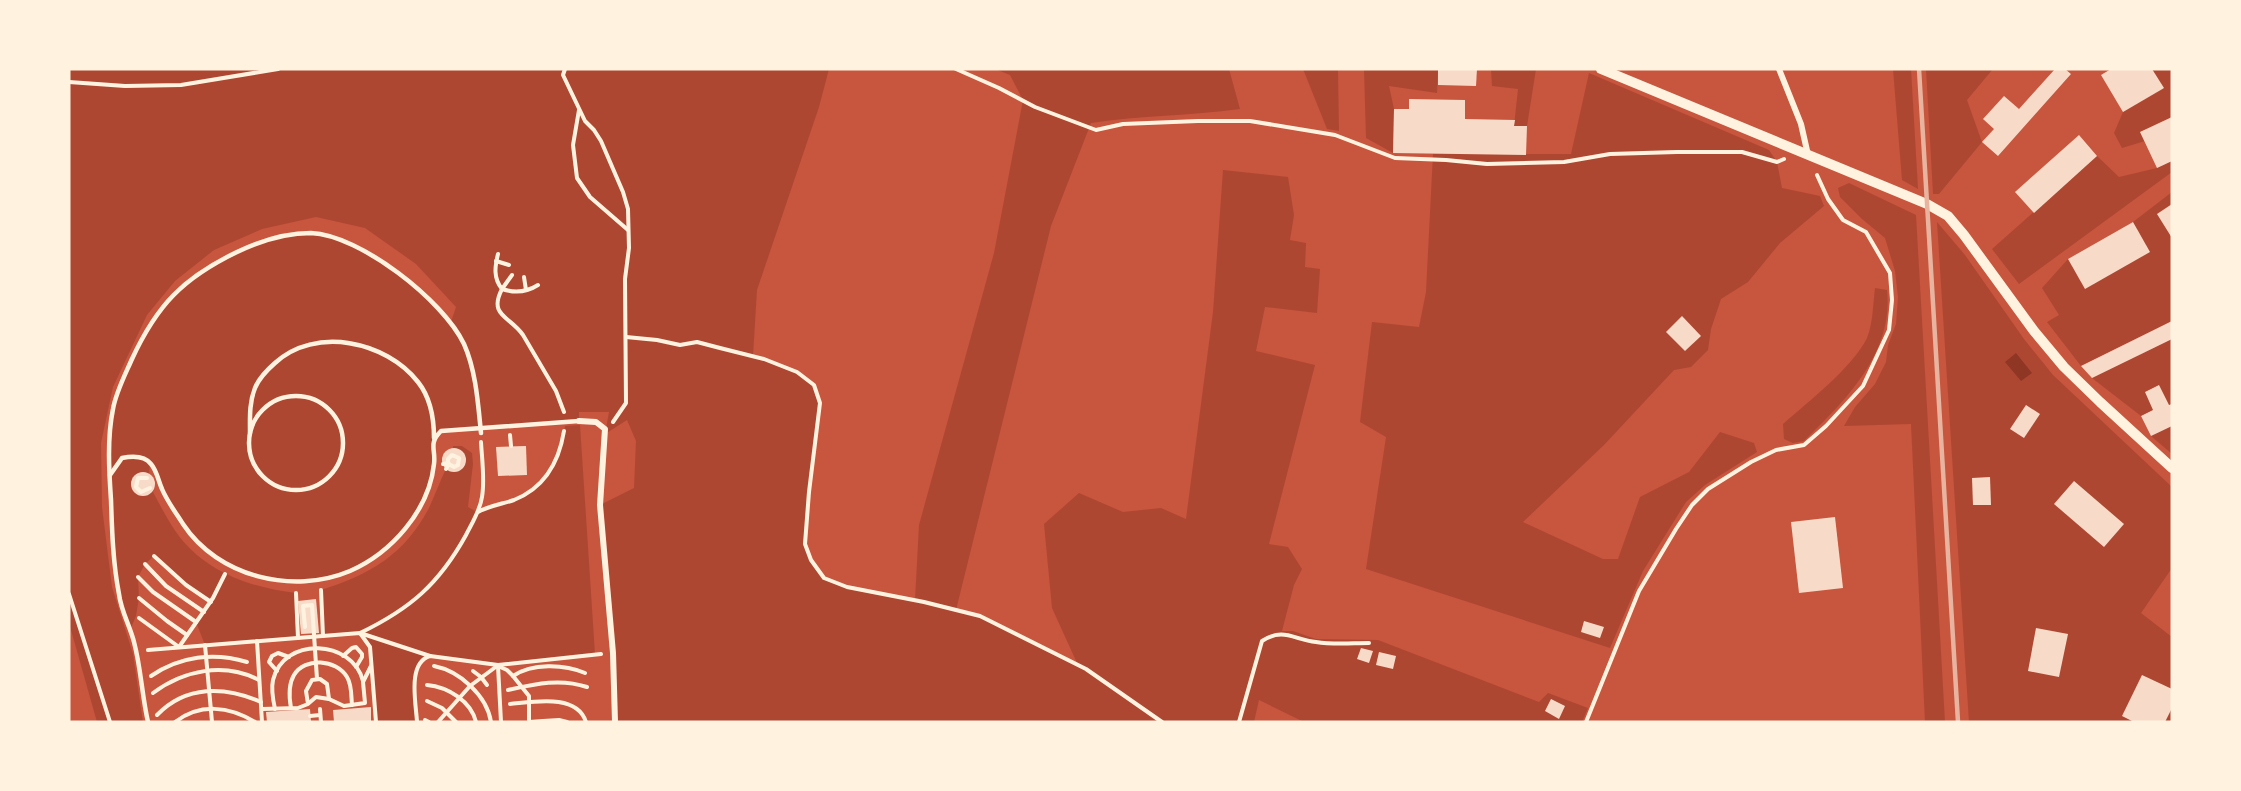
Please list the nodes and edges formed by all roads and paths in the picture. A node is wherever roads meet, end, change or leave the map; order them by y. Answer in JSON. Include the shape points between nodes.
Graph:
{"nodes":[{"id":1,"x":278,"y":69,"type":"edge"},
{"id":2,"x":565,"y":69,"type":"edge"},
{"id":3,"x":956,"y":69,"type":"edge"},
{"id":4,"x":1601,"y":69,"type":"edge"},
{"id":5,"x":1779,"y":69,"type":"edge"},
{"id":6,"x":69,"y":82,"type":"edge"},
{"id":7,"x":579,"y":108,"type":"junction"},
{"id":8,"x":1808,"y":154,"type":"junction"},
{"id":9,"x":629,"y":230,"type":"junction"},
{"id":10,"x":498,"y":254,"type":"dead end"},
{"id":11,"x":496,"y":261,"type":"junction"},
{"id":12,"x":509,"y":265,"type":"dead end"},
{"id":13,"x":512,"y":275,"type":"dead end"},
{"id":14,"x":524,"y":277,"type":"dead end"},
{"id":15,"x":538,"y":285,"type":"dead end"},
{"id":16,"x":502,"y":289,"type":"junction"},
{"id":17,"x":526,"y":290,"type":"junction"},
{"id":18,"x":626,"y":337,"type":"junction"},
{"id":19,"x":579,"y":421,"type":"joint"},
{"id":20,"x":565,"y":422,"type":"junction"},
{"id":21,"x":481,"y":430,"type":"junction"},
{"id":22,"x":250,"y":433,"type":"junction"},
{"id":23,"x":605,"y":434,"type":"junction"},
{"id":24,"x":434,"y":438,"type":"junction"},
{"id":25,"x":440,"y":458,"type":"dead end"},
{"id":26,"x":2172,"y":468,"type":"edge"},
{"id":27,"x":110,"y":476,"type":"junction"},
{"id":28,"x":441,"y":477,"type":"dead end"},
{"id":29,"x":136,"y":480,"type":"dead end"},
{"id":30,"x":149,"y":488,"type":"dead end"},
{"id":31,"x":477,"y":512,"type":"junction"},
{"id":32,"x":154,"y":556,"type":"dead end"},
{"id":33,"x":145,"y":564,"type":"dead end"},
{"id":34,"x":218,"y":569,"type":"dead end"},
{"id":35,"x":225,"y":573,"type":"junction"},
{"id":36,"x":230,"y":576,"type":"dead end"},
{"id":37,"x":138,"y":577,"type":"dead end"},
{"id":38,"x":332,"y":586,"type":"dead end"},
{"id":39,"x":321,"y":590,"type":"junction"},
{"id":40,"x":284,"y":591,"type":"dead end"},
{"id":41,"x":310,"y":591,"type":"dead end"},
{"id":42,"x":69,"y":594,"type":"edge"},
{"id":43,"x":139,"y":598,"type":"dead end"},
{"id":44,"x":211,"y":602,"type":"junction"},
{"id":45,"x":204,"y":612,"type":"junction"},
{"id":46,"x":136,"y":616,"type":"dead end"},
{"id":47,"x":196,"y":622,"type":"junction"},
{"id":48,"x":305,"y":627,"type":"dead end"},
{"id":49,"x":360,"y":633,"type":"junction"},
{"id":50,"x":188,"y":635,"type":"junction"},
{"id":51,"x":314,"y":636,"type":"junction"},
{"id":52,"x":323,"y":636,"type":"junction"},
{"id":53,"x":297,"y":638,"type":"junction"},
{"id":54,"x":257,"y":641,"type":"junction"},
{"id":55,"x":1369,"y":643,"type":"dead end"},
{"id":56,"x":205,"y":645,"type":"junction"},
{"id":57,"x":179,"y":647,"type":"junction"},
{"id":58,"x":315,"y":648,"type":"junction"},
{"id":59,"x":135,"y":652,"type":"junction"},
{"id":60,"x":613,"y":653,"type":"junction"},
{"id":61,"x":206,"y":656,"type":"junction"},
{"id":62,"x":343,"y":656,"type":"junction"},
{"id":63,"x":430,"y":656,"type":"junction"},
{"id":64,"x":289,"y":657,"type":"junction"},
{"id":65,"x":247,"y":662,"type":"dead end"},
{"id":66,"x":316,"y":663,"type":"junction"},
{"id":67,"x":372,"y":665,"type":"junction"},
{"id":68,"x":498,"y":665,"type":"junction"},
{"id":69,"x":434,"y":666,"type":"dead end"},
{"id":70,"x":356,"y":667,"type":"junction"},
{"id":71,"x":207,"y":670,"type":"junction"},
{"id":72,"x":277,"y":671,"type":"junction"},
{"id":73,"x":473,"y":671,"type":"dead end"},
{"id":74,"x":585,"y":673,"type":"dead end"},
{"id":75,"x":513,"y":676,"type":"junction"},
{"id":76,"x":149,"y":677,"type":"dead end"},
{"id":77,"x":482,"y":677,"type":"junction"},
{"id":78,"x":317,"y":679,"type":"junction"},
{"id":79,"x":260,"y":680,"type":"junction"},
{"id":80,"x":363,"y":682,"type":"junction"},
{"id":81,"x":427,"y":685,"type":"dead end"},
{"id":82,"x":487,"y":685,"type":"dead end"},
{"id":83,"x":470,"y":686,"type":"junction"},
{"id":84,"x":523,"y":687,"type":"junction"},
{"id":85,"x":587,"y":687,"type":"dead end"},
{"id":86,"x":209,"y":690,"type":"junction"},
{"id":87,"x":508,"y":690,"type":"dead end"},
{"id":88,"x":151,"y":695,"type":"dead end"},
{"id":89,"x":459,"y":698,"type":"junction"},
{"id":90,"x":329,"y":699,"type":"junction"},
{"id":91,"x":427,"y":701,"type":"dead end"},
{"id":92,"x":261,"y":702,"type":"junction"},
{"id":93,"x":529,"y":703,"type":"junction"},
{"id":94,"x":308,"y":704,"type":"junction"},
{"id":95,"x":510,"y":704,"type":"dead end"},
{"id":96,"x":352,"y":705,"type":"junction"},
{"id":97,"x":291,"y":708,"type":"junction"},
{"id":98,"x":210,"y":709,"type":"junction"},
{"id":99,"x":262,"y":709,"type":"junction"},
{"id":100,"x":275,"y":709,"type":"junction"},
{"id":101,"x":320,"y":710,"type":"dead end"},
{"id":102,"x":447,"y":711,"type":"junction"},
{"id":103,"x":320,"y":715,"type":"junction"},
{"id":104,"x":155,"y":716,"type":"dead end"},
{"id":105,"x":310,"y":716,"type":"dead end"},
{"id":106,"x":543,"y":721,"type":"edge"},
{"id":107,"x":111,"y":722,"type":"edge"},
{"id":108,"x":148,"y":722,"type":"edge"},
{"id":109,"x":175,"y":722,"type":"edge"},
{"id":110,"x":212,"y":722,"type":"edge"},
{"id":111,"x":255,"y":722,"type":"edge"},
{"id":112,"x":262,"y":722,"type":"edge"},
{"id":113,"x":321,"y":722,"type":"edge"},
{"id":114,"x":376,"y":722,"type":"edge"},
{"id":115,"x":417,"y":722,"type":"edge"},
{"id":116,"x":438,"y":722,"type":"edge"},
{"id":117,"x":456,"y":722,"type":"edge"},
{"id":118,"x":476,"y":722,"type":"edge"},
{"id":119,"x":492,"y":722,"type":"edge"},
{"id":120,"x":501,"y":722,"type":"edge"},
{"id":121,"x":529,"y":722,"type":"edge"},
{"id":122,"x":567,"y":722,"type":"edge"},
{"id":123,"x":586,"y":722,"type":"edge"},
{"id":124,"x":615,"y":722,"type":"edge"},
{"id":125,"x":1162,"y":722,"type":"edge"},
{"id":126,"x":1239,"y":722,"type":"edge"},
{"id":127,"x":1586,"y":722,"type":"edge"}],
"edges":[{"from":1,"to":6,"type":"path","via":[[181,85]]},
{"from":2,"to":7,"type":"path","via":[[563,75]]},
{"from":3,"to":8,"type":"path","via":[[1035,107],[1096,130],[1123,124],[1250,122],[1335,135],[1395,158],[1487,164],[1677,152],[1742,152],[1777,162]]},
{"from":4,"to":8,"type":"street"},
{"from":5,"to":8,"type":"street","via":[[1801,124]]},
{"from":7,"to":9,"type":"path","via":[[601,141],[623,192]]},
{"from":7,"to":9,"type":"path","via":[[573,145],[577,178],[590,197]]},
{"from":8,"to":26,"type":"street","via":[[1948,216],[2064,367]]},
{"from":8,"to":127,"type":"path","via":[[1828,199],[1843,220],[1866,232],[1890,273],[1889,330],[1863,386],[1826,426],[1804,445],[1776,450],[1751,462],[1708,489],[1692,505],[1639,591]]},
{"from":9,"to":18,"type":"path"},
{"from":10,"to":11,"type":"path"},
{"from":11,"to":12,"type":"path"},
{"from":11,"to":16,"type":"path","via":[[496,278]]},
{"from":13,"to":16,"type":"path"},
{"from":14,"to":17,"type":"path"},
{"from":15,"to":17,"type":"path"},
{"from":16,"to":17,"type":"path"},
{"from":16,"to":20,"type":"path","via":[[496,305],[529,345],[561,401]]},
{"from":18,"to":23,"type":"path","via":[[626,403]]},
{"from":18,"to":125,"type":"path","via":[[680,345],[697,342],[797,372],[814,385],[820,403],[805,544],[824,578],[847,587],[980,616],[1086,669]]},
{"from":19,"to":20,"type":"lane"},
{"from":19,"to":23,"type":"street","via":[[600,424]]},
{"from":20,"to":21,"type":"lane"},
{"from":20,"to":31,"type":"path","via":[[557,458],[539,484],[515,499]]},
{"from":21,"to":24,"type":"lane","via":[[441,431]]},
{"from":21,"to":27,"type":"lane","via":[[473,372],[464,344],[432,301],[378,259],[346,243],[314,233],[294,234],[251,246],[206,268],[164,304],[148,325],[112,410]]},
{"from":21,"to":31,"type":"path","via":[[482,497]]},
{"from":22,"to":22,"type":"lane","via":[[249,450],[255,465],[279,487],[293,490],[314,486],[332,474],[340,461],[342,433],[337,419],[314,400],[282,398],[256,418]]},
{"from":22,"to":24,"type":"lane","via":[[250,405],[265,372],[291,350],[333,342],[376,351],[410,373],[427,398]]},
{"from":23,"to":60,"type":"street","via":[[600,505]]},
{"from":24,"to":27,"type":"lane","via":[[434,463],[427,489],[406,527],[373,559],[336,577],[311,581],[267,580],[213,554],[185,527],[150,462],[122,458]]},
{"from":25,"to":28,"type":"path","via":[[439,465],[446,465]]},
{"from":27,"to":59,"type":"lane","via":[[119,596]]},
{"from":29,"to":30,"type":"path","via":[[139,491]]},
{"from":31,"to":49,"type":"path","via":[[456,553],[426,590],[393,616]]},
{"from":32,"to":44,"type":"path"},
{"from":33,"to":45,"type":"path","via":[[166,586]]},
{"from":34,"to":35,"type":"path"},
{"from":35,"to":36,"type":"path"},
{"from":35,"to":44,"type":"path"},
{"from":37,"to":47,"type":"path"},
{"from":38,"to":39,"type":"path"},
{"from":39,"to":41,"type":"path"},
{"from":39,"to":52,"type":"path"},
{"from":40,"to":53,"type":"path","via":[[298,593]]},
{"from":42,"to":107,"type":"path"},
{"from":43,"to":50,"type":"path"},
{"from":44,"to":45,"type":"path"},
{"from":45,"to":47,"type":"path"},
{"from":46,"to":57,"type":"path"},
{"from":47,"to":50,"type":"path"},
{"from":48,"to":51,"type":"path","via":[[303,606],[312,605]]},
{"from":49,"to":52,"type":"path"},
{"from":49,"to":63,"type":"path"},
{"from":49,"to":67,"type":"path","via":[[370,647]]},
{"from":50,"to":57,"type":"path"},
{"from":51,"to":52,"type":"path"},
{"from":51,"to":53,"type":"path"},
{"from":51,"to":58,"type":"path"},
{"from":53,"to":54,"type":"path"},
{"from":54,"to":56,"type":"path"},
{"from":54,"to":79,"type":"path"},
{"from":55,"to":126,"type":"path","via":[[1314,642],[1272,634],[1262,641]]},
{"from":56,"to":57,"type":"path"},
{"from":56,"to":61,"type":"path"},
{"from":57,"to":59,"type":"path"},
{"from":58,"to":62,"type":"path"},
{"from":58,"to":64,"type":"path"},
{"from":58,"to":66,"type":"path"},
{"from":59,"to":108,"type":"lane"},
{"from":60,"to":68,"type":"path"},
{"from":60,"to":124,"type":"street"},
{"from":61,"to":65,"type":"path"},
{"from":61,"to":71,"type":"path"},
{"from":61,"to":76,"type":"path","via":[[174,664]]},
{"from":62,"to":70,"type":"path"},
{"from":62,"to":70,"type":"path","via":[[352,648],[360,650],[362,657]]},
{"from":63,"to":68,"type":"path"},
{"from":63,"to":115,"type":"path","via":[[422,661],[416,675]]},
{"from":64,"to":72,"type":"path"},
{"from":64,"to":72,"type":"path","via":[[278,653],[272,656],[268,662]]},
{"from":66,"to":78,"type":"path"},
{"from":66,"to":96,"type":"path","via":[[328,663],[346,674]]},
{"from":66,"to":97,"type":"path","via":[[304,665],[294,674]]},
{"from":67,"to":80,"type":"path"},
{"from":67,"to":114,"type":"path"},
{"from":68,"to":75,"type":"path"},
{"from":68,"to":77,"type":"path"},
{"from":68,"to":120,"type":"path"},
{"from":69,"to":83,"type":"path"},
{"from":70,"to":80,"type":"path"},
{"from":71,"to":79,"type":"path","via":[[243,673]]},
{"from":71,"to":86,"type":"path"},
{"from":71,"to":88,"type":"path","via":[[173,680]]},
{"from":72,"to":100,"type":"path","via":[[272,685]]},
{"from":73,"to":77,"type":"path"},
{"from":74,"to":75,"type":"path","via":[[550,666]]},
{"from":75,"to":84,"type":"path"},
{"from":77,"to":82,"type":"path"},
{"from":77,"to":83,"type":"path"},
{"from":78,"to":90,"type":"path","via":[[327,684]]},
{"from":78,"to":94,"type":"path","via":[[307,688]]},
{"from":79,"to":92,"type":"path"},
{"from":80,"to":96,"type":"path","via":[[364,703]]},
{"from":81,"to":89,"type":"path"},
{"from":83,"to":89,"type":"path"},
{"from":83,"to":119,"type":"path","via":[[486,705]]},
{"from":84,"to":85,"type":"path","via":[[568,682]]},
{"from":84,"to":87,"type":"path"},
{"from":84,"to":93,"type":"path"},
{"from":86,"to":92,"type":"path","via":[[233,691]]},
{"from":86,"to":98,"type":"path"},
{"from":86,"to":104,"type":"path","via":[[174,701]]},
{"from":89,"to":102,"type":"path"},
{"from":89,"to":118,"type":"path"},
{"from":90,"to":94,"type":"path","via":[[316,697]]},
{"from":90,"to":96,"type":"path"},
{"from":91,"to":102,"type":"path"},
{"from":92,"to":99,"type":"path"},
{"from":93,"to":95,"type":"path"},
{"from":93,"to":121,"type":"path"},
{"from":93,"to":123,"type":"path","via":[[565,703],[583,713]]},
{"from":94,"to":97,"type":"path"},
{"from":97,"to":100,"type":"path"},
{"from":98,"to":109,"type":"path","via":[[189,713]]},
{"from":98,"to":110,"type":"path"},
{"from":98,"to":111,"type":"path","via":[[226,709]]},
{"from":99,"to":100,"type":"path"},
{"from":99,"to":112,"type":"path"},
{"from":101,"to":103,"type":"path"},
{"from":102,"to":116,"type":"path"},
{"from":102,"to":117,"type":"path"},
{"from":103,"to":105,"type":"path"},
{"from":103,"to":113,"type":"path"},
{"from":106,"to":121,"type":"path"},
{"from":106,"to":122,"type":"path"}]}
